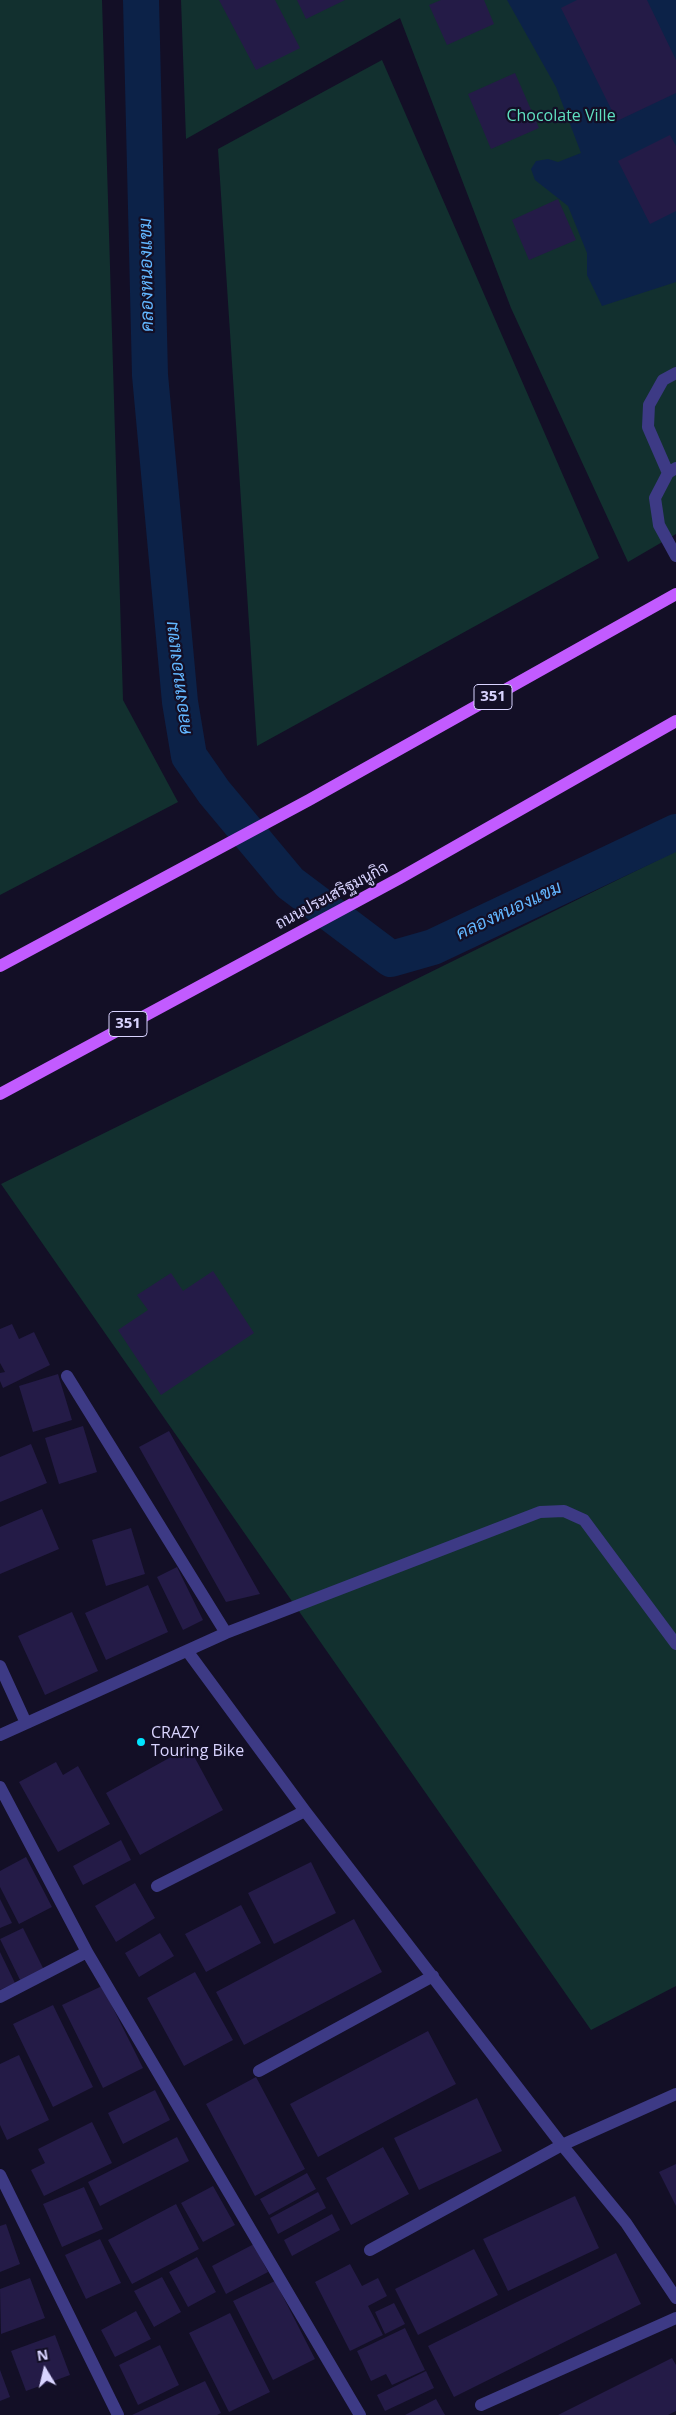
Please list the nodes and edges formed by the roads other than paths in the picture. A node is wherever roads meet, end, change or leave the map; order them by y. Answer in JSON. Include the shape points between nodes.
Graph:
{"nodes":[{"id":1,"x":676,"y":373,"type":"edge"},
{"id":2,"x":672,"y":470,"type":"edge"},
{"id":3,"x":676,"y":556,"type":"edge"},
{"id":4,"x":676,"y":594,"type":"edge"},
{"id":5,"x":676,"y":721,"type":"edge"},
{"id":6,"x":0,"y":966,"type":"edge"},
{"id":7,"x":0,"y":1094,"type":"edge"},
{"id":8,"x":67,"y":1376,"type":"dead end"},
{"id":9,"x":226,"y":1633,"type":"junction"},
{"id":10,"x":676,"y":1644,"type":"edge"},
{"id":11,"x":188,"y":1652,"type":"junction"},
{"id":12,"x":0,"y":1666,"type":"edge"},
{"id":13,"x":26,"y":1723,"type":"junction"},
{"id":14,"x":0,"y":1735,"type":"edge"},
{"id":15,"x":0,"y":1787,"type":"edge"},
{"id":16,"x":305,"y":1811,"type":"junction"},
{"id":17,"x":157,"y":1886,"type":"dead end"},
{"id":18,"x":87,"y":1952,"type":"junction"},
{"id":19,"x":433,"y":1976,"type":"junction"},
{"id":20,"x":0,"y":1997,"type":"edge"},
{"id":21,"x":259,"y":2071,"type":"dead end"},
{"id":22,"x":676,"y":2094,"type":"edge"},
{"id":23,"x":562,"y":2145,"type":"junction"},
{"id":24,"x":0,"y":2175,"type":"edge"},
{"id":25,"x":370,"y":2250,"type":"dead end"},
{"id":26,"x":676,"y":2298,"type":"edge"},
{"id":27,"x":676,"y":2318,"type":"edge"},
{"id":28,"x":481,"y":2405,"type":"dead end"},
{"id":29,"x":118,"y":2415,"type":"edge"},
{"id":30,"x":360,"y":2415,"type":"edge"}],
"edges":[{"from":1,"to":2,"type":"street","via":[[662,380],[649,405],[648,427]]},
{"from":2,"to":3,"type":"street","via":[[655,498],[659,525]]},
{"from":4,"to":6,"type":"main road","number":"351","via":[[310,800]]},
{"from":5,"to":7,"type":"main road","name":"ถนนประเสริฐมนูกิจ","number":"351","via":[[400,878]]},
{"from":8,"to":9,"type":"street"},
{"from":9,"to":10,"type":"street","via":[[540,1512],[564,1511],[584,1520]]},
{"from":9,"to":11,"type":"street"},
{"from":11,"to":13,"type":"street"},
{"from":11,"to":16,"type":"street"},
{"from":12,"to":13,"type":"street"},
{"from":13,"to":14,"type":"street"},
{"from":15,"to":18,"type":"street"},
{"from":16,"to":17,"type":"street"},
{"from":16,"to":19,"type":"street"},
{"from":18,"to":20,"type":"street"},
{"from":18,"to":30,"type":"street"},
{"from":19,"to":21,"type":"street"},
{"from":19,"to":23,"type":"street"},
{"from":22,"to":23,"type":"street"},
{"from":23,"to":25,"type":"street"},
{"from":23,"to":26,"type":"street","via":[[626,2223]]},
{"from":24,"to":29,"type":"street"},
{"from":27,"to":28,"type":"street"}]}
